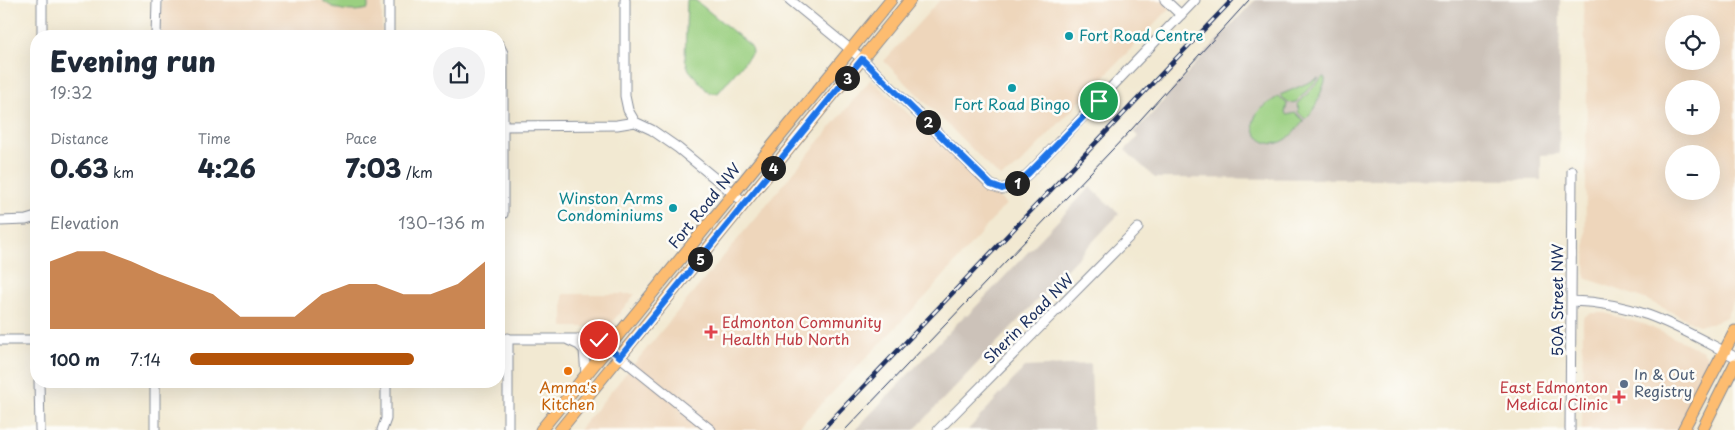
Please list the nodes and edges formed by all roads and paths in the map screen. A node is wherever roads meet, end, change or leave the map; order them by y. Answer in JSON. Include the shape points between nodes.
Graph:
{"nodes":[{"id":1,"x":42,"y":0,"type":"edge"},
{"id":2,"x":156,"y":0,"type":"edge"},
{"id":3,"x":389,"y":0,"type":"edge"},
{"id":4,"x":625,"y":0,"type":"edge"},
{"id":5,"x":790,"y":0,"type":"edge"},
{"id":6,"x":891,"y":0,"type":"edge"},
{"id":7,"x":910,"y":0,"type":"edge"},
{"id":8,"x":1164,"y":0,"type":"edge"},
{"id":9,"x":1195,"y":0,"type":"edge"},
{"id":10,"x":1181,"y":15,"type":"junction"},
{"id":11,"x":42,"y":30,"type":"edge"},
{"id":12,"x":156,"y":30,"type":"edge"},
{"id":13,"x":389,"y":30,"type":"edge"},
{"id":14,"x":851,"y":50,"type":"junction"},
{"id":15,"x":862,"y":59,"type":"junction"},
{"id":16,"x":635,"y":122,"type":"junction"},
{"id":17,"x":505,"y":126,"type":"edge"},
{"id":18,"x":1572,"y":171,"type":"dead end"},
{"id":19,"x":734,"y":194,"type":"junction"},
{"id":20,"x":745,"y":203,"type":"junction"},
{"id":21,"x":30,"y":219,"type":"edge"},
{"id":22,"x":0,"y":220,"type":"edge"},
{"id":23,"x":1138,"y":228,"type":"dead end"},
{"id":24,"x":1572,"y":301,"type":"junction"},
{"id":25,"x":1735,"y":331,"type":"edge"},
{"id":26,"x":505,"y":338,"type":"edge"},
{"id":27,"x":566,"y":338,"type":"junction"},
{"id":28,"x":0,"y":340,"type":"edge"},
{"id":29,"x":30,"y":340,"type":"edge"},
{"id":30,"x":609,"y":348,"type":"junction"},
{"id":31,"x":1730,"y":354,"type":"edge"},
{"id":32,"x":620,"y":357,"type":"junction"},
{"id":33,"x":505,"y":361,"type":"edge"},
{"id":34,"x":1735,"y":364,"type":"edge"},
{"id":35,"x":586,"y":375,"type":"junction"},
{"id":36,"x":39,"y":388,"type":"edge"},
{"id":37,"x":155,"y":388,"type":"edge"},
{"id":38,"x":386,"y":388,"type":"edge"},
{"id":39,"x":40,"y":430,"type":"edge"},
{"id":40,"x":155,"y":430,"type":"edge"},
{"id":41,"x":382,"y":430,"type":"edge"},
{"id":42,"x":508,"y":430,"type":"edge"},
{"id":43,"x":541,"y":430,"type":"edge"},
{"id":44,"x":560,"y":430,"type":"edge"},
{"id":45,"x":712,"y":430,"type":"edge"},
{"id":46,"x":938,"y":430,"type":"edge"},
{"id":47,"x":1570,"y":430,"type":"edge"},
{"id":48,"x":1683,"y":430,"type":"edge"},
{"id":49,"x":1702,"y":430,"type":"edge"}],
"edges":[{"from":1,"to":11,"type":"street"},
{"from":2,"to":12,"type":"street"},
{"from":3,"to":13,"type":"street"},
{"from":4,"to":16,"type":"street","via":[[625,96]]},
{"from":5,"to":14,"type":"street"},
{"from":6,"to":14,"type":"main road","name":"Fort Road NW"},
{"from":7,"to":15,"type":"main road","name":"Fort Road NW"},
{"from":8,"to":10,"type":"street"},
{"from":9,"to":10,"type":"street"},
{"from":10,"to":15,"type":"street","via":[[1029,173],[1018,183],[1002,189],[991,185]]},
{"from":14,"to":15,"type":"street"},
{"from":14,"to":19,"type":"main road","name":"Fort Road NW"},
{"from":15,"to":20,"type":"main road","name":"Fort Road NW"},
{"from":16,"to":17,"type":"street"},
{"from":16,"to":19,"type":"street","via":[[662,136]]},
{"from":18,"to":24,"type":"street","name":"50A Street NW"},
{"from":19,"to":20,"type":"street"},
{"from":19,"to":30,"type":"main road","name":"Fort Road NW"},
{"from":20,"to":32,"type":"main road","name":"Fort Road NW"},
{"from":21,"to":22,"type":"street"},
{"from":23,"to":46,"type":"street","name":"Sherin Road NW"},
{"from":24,"to":31,"type":"street","via":[[1608,304],[1642,312],[1671,323]]},
{"from":24,"to":47,"type":"street","name":"50A Street NW"},
{"from":25,"to":31,"type":"main road"},
{"from":26,"to":27,"type":"street"},
{"from":27,"to":30,"type":"street","via":[[596,339]]},
{"from":27,"to":35,"type":"street","via":[[584,350]]},
{"from":28,"to":29,"type":"street"},
{"from":30,"to":32,"type":"street"},
{"from":30,"to":35,"type":"main road","name":"Fort Road NW"},
{"from":31,"to":48,"type":"main road"},
{"from":32,"to":44,"type":"main road","name":"Fort Road NW"},
{"from":32,"to":45,"type":"street"},
{"from":33,"to":42,"type":"street"},
{"from":34,"to":49,"type":"main road"},
{"from":35,"to":43,"type":"main road","name":"Fort Road NW"},
{"from":36,"to":39,"type":"street"},
{"from":37,"to":40,"type":"street"},
{"from":38,"to":41,"type":"street","via":[[386,419]]}]}
